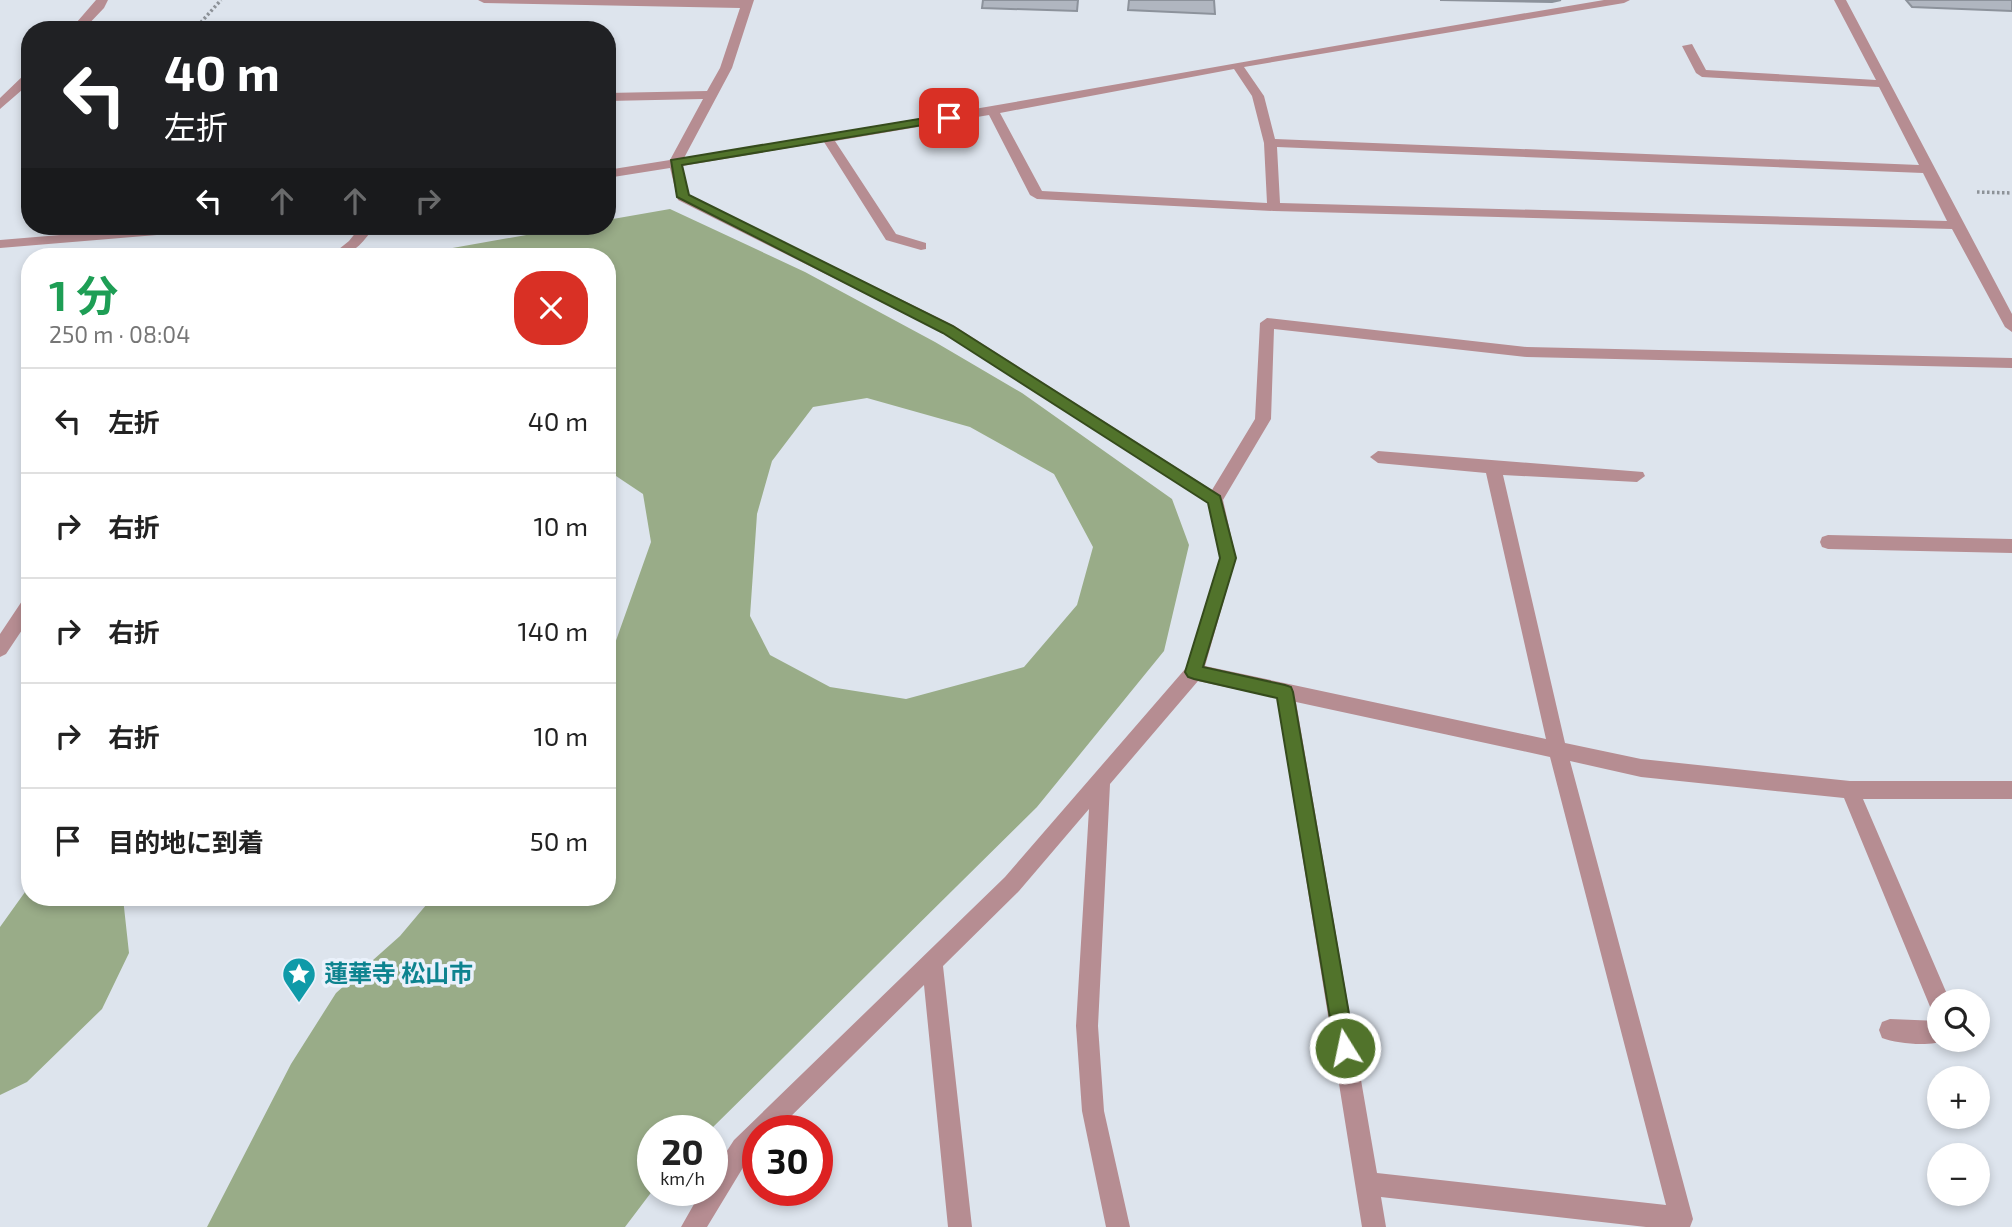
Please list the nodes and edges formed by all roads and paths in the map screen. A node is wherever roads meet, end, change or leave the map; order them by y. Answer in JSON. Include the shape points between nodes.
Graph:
{"nodes":[{"id":1,"x":102,"y":0,"type":"edge"},
{"id":2,"x":221,"y":0,"type":"edge"},
{"id":3,"x":484,"y":0,"type":"edge"},
{"id":4,"x":1623,"y":0,"type":"edge"},
{"id":5,"x":1840,"y":0,"type":"edge"},
{"id":6,"x":748,"y":3,"type":"edge"},
{"id":7,"x":85,"y":21,"type":"edge"},
{"id":8,"x":202,"y":21,"type":"edge"},
{"id":9,"x":1688,"y":46,"type":"dead end"},
{"id":10,"x":1237,"y":65,"type":"junction"},
{"id":11,"x":1885,"y":84,"type":"junction"},
{"id":12,"x":21,"y":85,"type":"edge"},
{"id":13,"x":712,"y":95,"type":"junction"},
{"id":14,"x":616,"y":97,"type":"edge"},
{"id":15,"x":0,"y":105,"type":"edge"},
{"id":16,"x":993,"y":111,"type":"junction"},
{"id":17,"x":827,"y":138,"type":"junction"},
{"id":18,"x":1270,"y":143,"type":"junction"},
{"id":19,"x":675,"y":163,"type":"junction"},
{"id":20,"x":1927,"y":169,"type":"junction"},
{"id":21,"x":616,"y":173,"type":"edge"},
{"id":22,"x":1275,"y":207,"type":"junction"},
{"id":23,"x":1954,"y":225,"type":"junction"},
{"id":24,"x":100,"y":235,"type":"edge"},
{"id":25,"x":361,"y":235,"type":"edge"},
{"id":26,"x":0,"y":244,"type":"edge"},
{"id":27,"x":920,"y":246,"type":"dead end"},
{"id":28,"x":348,"y":248,"type":"edge"},
{"id":29,"x":2007,"y":312,"type":"edge"},
{"id":30,"x":2012,"y":327,"type":"edge"},
{"id":31,"x":2012,"y":363,"type":"edge"},
{"id":32,"x":1378,"y":457,"type":"dead end"},
{"id":33,"x":1493,"y":468,"type":"junction"},
{"id":34,"x":1637,"y":476,"type":"dead end"},
{"id":35,"x":1215,"y":500,"type":"junction"},
{"id":36,"x":1828,"y":542,"type":"dead end"},
{"id":37,"x":2012,"y":546,"type":"edge"},
{"id":38,"x":21,"y":615,"type":"edge"},
{"id":39,"x":3,"y":640,"type":"edge"},
{"id":40,"x":1194,"y":672,"type":"junction"},
{"id":41,"x":1285,"y":692,"type":"junction"},
{"id":42,"x":1557,"y":748,"type":"junction"},
{"id":43,"x":1100,"y":783,"type":"junction"},
{"id":44,"x":1850,"y":790,"type":"junction"},
{"id":45,"x":2012,"y":790,"type":"edge"},
{"id":46,"x":932,"y":963,"type":"junction"},
{"id":47,"x":1934,"y":989,"type":"edge"},
{"id":48,"x":1890,"y":1030,"type":"dead end"},
{"id":49,"x":1927,"y":1032,"type":"edge"},
{"id":50,"x":776,"y":1115,"type":"edge"},
{"id":51,"x":742,"y":1149,"type":"edge"},
{"id":52,"x":1368,"y":1184,"type":"junction"},
{"id":53,"x":1682,"y":1223,"type":"edge"},
{"id":54,"x":693,"y":1227,"type":"edge"},
{"id":55,"x":961,"y":1227,"type":"edge"},
{"id":56,"x":1118,"y":1227,"type":"edge"},
{"id":57,"x":1374,"y":1227,"type":"edge"}],
"edges":[{"from":1,"to":7,"type":"street"},
{"from":2,"to":8,"type":"path"},
{"from":3,"to":6,"type":"street"},
{"from":4,"to":10,"type":"street"},
{"from":5,"to":11,"type":"street"},
{"from":6,"to":13,"type":"street"},
{"from":9,"to":11,"type":"street","via":[[1702,74]]},
{"from":10,"to":16,"type":"street"},
{"from":10,"to":18,"type":"street","via":[[1258,96]]},
{"from":11,"to":20,"type":"street"},
{"from":12,"to":15,"type":"street"},
{"from":13,"to":14,"type":"street"},
{"from":13,"to":19,"type":"street"},
{"from":16,"to":17,"type":"street"},
{"from":16,"to":22,"type":"street","via":[[1037,195]]},
{"from":17,"to":19,"type":"street"},
{"from":17,"to":27,"type":"street","via":[[891,237]]},
{"from":18,"to":20,"type":"street"},
{"from":18,"to":22,"type":"street"},
{"from":19,"to":21,"type":"street"},
{"from":19,"to":35,"type":"street","via":[[683,197],[948,330]]},
{"from":20,"to":23,"type":"street"},
{"from":22,"to":23,"type":"street"},
{"from":23,"to":29,"type":"street"},
{"from":24,"to":26,"type":"street"},
{"from":25,"to":28,"type":"street"},
{"from":29,"to":30,"type":"street"},
{"from":31,"to":35,"type":"street","via":[[1527,352],[1267,323],[1263,419]]},
{"from":32,"to":33,"type":"street"},
{"from":33,"to":34,"type":"street"},
{"from":33,"to":42,"type":"street"},
{"from":35,"to":40,"type":"street","via":[[1228,558]]},
{"from":36,"to":37,"type":"street"},
{"from":38,"to":39,"type":"street"},
{"from":40,"to":41,"type":"street"},
{"from":40,"to":43,"type":"street"},
{"from":41,"to":42,"type":"street"},
{"from":41,"to":52,"type":"street"},
{"from":42,"to":44,"type":"street","via":[[1641,768]]},
{"from":42,"to":53,"type":"street"},
{"from":43,"to":46,"type":"street","via":[[1012,884]]},
{"from":43,"to":56,"type":"street","via":[[1087,1026],[1093,1111]]},
{"from":44,"to":45,"type":"street"},
{"from":44,"to":47,"type":"street"},
{"from":46,"to":50,"type":"street"},
{"from":46,"to":55,"type":"street"},
{"from":48,"to":49,"type":"street"},
{"from":51,"to":54,"type":"street"},
{"from":52,"to":53,"type":"street"},
{"from":52,"to":57,"type":"street"}]}
